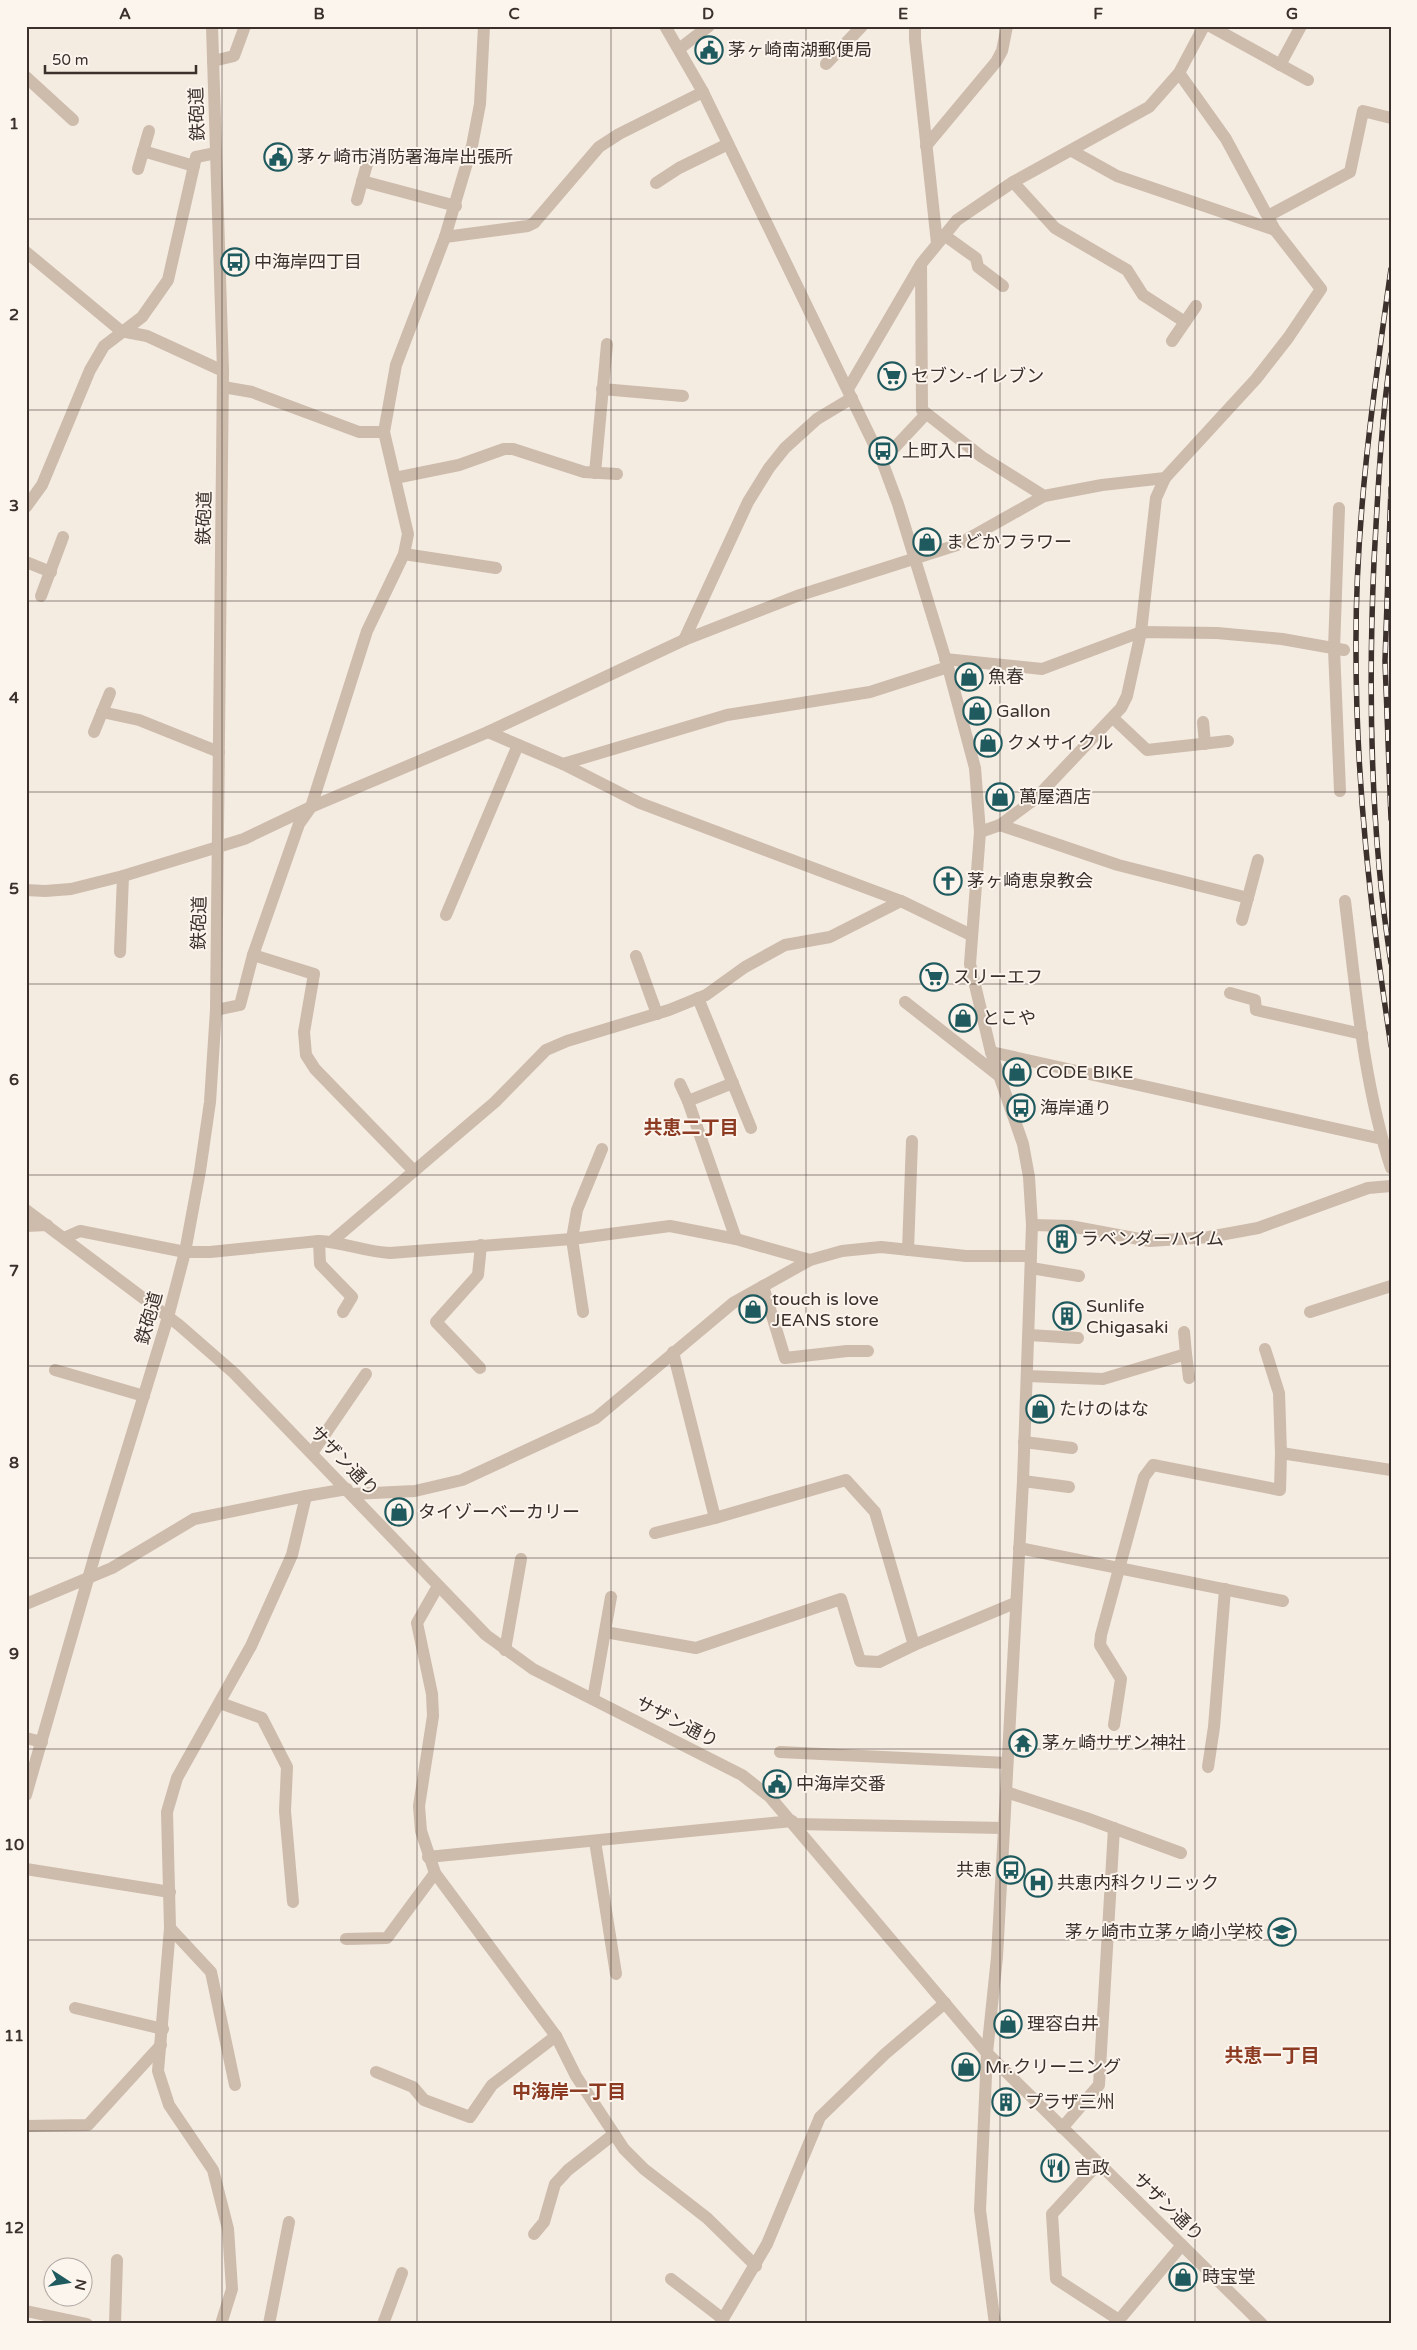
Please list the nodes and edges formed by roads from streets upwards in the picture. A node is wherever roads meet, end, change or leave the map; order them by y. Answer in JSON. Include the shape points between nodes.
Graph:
{"nodes":[{"id":1,"x":212,"y":26,"type":"edge"},
{"id":2,"x":245,"y":26,"type":"edge"},
{"id":3,"x":484,"y":26,"type":"edge"},
{"id":4,"x":665,"y":26,"type":"edge"},
{"id":5,"x":709,"y":26,"type":"edge"},
{"id":6,"x":862,"y":26,"type":"edge"},
{"id":7,"x":915,"y":26,"type":"edge"},
{"id":8,"x":1008,"y":26,"type":"edge"},
{"id":9,"x":1204,"y":26,"type":"edge"},
{"id":10,"x":1210,"y":26,"type":"edge"},
{"id":11,"x":1301,"y":26,"type":"edge"},
{"id":12,"x":679,"y":49,"type":"junction"},
{"id":13,"x":213,"y":61,"type":"junction"},
{"id":14,"x":826,"y":64,"type":"dead end"},
{"id":15,"x":1280,"y":65,"type":"junction"},
{"id":16,"x":1179,"y":74,"type":"junction"},
{"id":17,"x":26,"y":77,"type":"edge"},
{"id":18,"x":1308,"y":80,"type":"dead end"},
{"id":19,"x":703,"y":92,"type":"junction"},
{"id":20,"x":1391,"y":118,"type":"edge"},
{"id":21,"x":73,"y":120,"type":"dead end"},
{"id":22,"x":149,"y":131,"type":"dead end"},
{"id":23,"x":728,"y":144,"type":"junction"},
{"id":24,"x":926,"y":146,"type":"junction"},
{"id":25,"x":1072,"y":151,"type":"junction"},
{"id":26,"x":143,"y":152,"type":"junction"},
{"id":27,"x":216,"y":153,"type":"junction"},
{"id":28,"x":367,"y":164,"type":"dead end"},
{"id":29,"x":194,"y":166,"type":"junction"},
{"id":30,"x":138,"y":169,"type":"dead end"},
{"id":31,"x":362,"y":182,"type":"junction"},
{"id":32,"x":1013,"y":182,"type":"junction"},
{"id":33,"x":656,"y":183,"type":"dead end"},
{"id":34,"x":357,"y":200,"type":"dead end"},
{"id":35,"x":456,"y":206,"type":"junction"},
{"id":36,"x":1268,"y":216,"type":"junction"},
{"id":37,"x":1275,"y":230,"type":"junction"},
{"id":38,"x":445,"y":237,"type":"junction"},
{"id":39,"x":941,"y":239,"type":"junction"},
{"id":40,"x":26,"y":252,"type":"edge"},
{"id":41,"x":921,"y":264,"type":"junction"},
{"id":42,"x":1003,"y":286,"type":"dead end"},
{"id":43,"x":1196,"y":306,"type":"dead end"},
{"id":44,"x":1185,"y":322,"type":"junction"},
{"id":45,"x":121,"y":331,"type":"junction"},
{"id":46,"x":1172,"y":341,"type":"dead end"},
{"id":47,"x":607,"y":344,"type":"dead end"},
{"id":48,"x":223,"y":371,"type":"junction"},
{"id":49,"x":223,"y":387,"type":"junction"},
{"id":50,"x":602,"y":389,"type":"junction"},
{"id":51,"x":850,"y":393,"type":"junction"},
{"id":52,"x":684,"y":396,"type":"dead end"},
{"id":53,"x":926,"y":414,"type":"junction"},
{"id":54,"x":384,"y":432,"type":"junction"},
{"id":55,"x":882,"y":462,"type":"junction"},
{"id":56,"x":594,"y":473,"type":"junction"},
{"id":57,"x":617,"y":474,"type":"dead end"},
{"id":58,"x":395,"y":478,"type":"junction"},
{"id":59,"x":1165,"y":478,"type":"junction"},
{"id":60,"x":1044,"y":496,"type":"junction"},
{"id":61,"x":26,"y":507,"type":"edge"},
{"id":62,"x":1339,"y":508,"type":"dead end"},
{"id":63,"x":63,"y":537,"type":"dead end"},
{"id":64,"x":404,"y":554,"type":"junction"},
{"id":65,"x":915,"y":558,"type":"junction"},
{"id":66,"x":26,"y":562,"type":"edge"},
{"id":67,"x":496,"y":568,"type":"dead end"},
{"id":68,"x":51,"y":572,"type":"junction"},
{"id":69,"x":41,"y":596,"type":"dead end"},
{"id":70,"x":1141,"y":632,"type":"junction"},
{"id":71,"x":684,"y":640,"type":"junction"},
{"id":72,"x":1339,"y":650,"type":"junction"},
{"id":73,"x":946,"y":663,"type":"junction"},
{"id":74,"x":110,"y":693,"type":"dead end"},
{"id":75,"x":102,"y":712,"type":"junction"},
{"id":76,"x":1114,"y":718,"type":"junction"},
{"id":77,"x":1203,"y":722,"type":"dead end"},
{"id":78,"x":94,"y":732,"type":"dead end"},
{"id":79,"x":488,"y":732,"type":"junction"},
{"id":80,"x":1228,"y":741,"type":"dead end"},
{"id":81,"x":1206,"y":744,"type":"junction"},
{"id":82,"x":518,"y":745,"type":"junction"},
{"id":83,"x":219,"y":752,"type":"junction"},
{"id":84,"x":563,"y":764,"type":"junction"},
{"id":85,"x":1340,"y":791,"type":"dead end"},
{"id":86,"x":311,"y":807,"type":"junction"},
{"id":87,"x":1000,"y":825,"type":"junction"},
{"id":88,"x":980,"y":832,"type":"junction"},
{"id":89,"x":218,"y":847,"type":"junction"},
{"id":90,"x":1258,"y":860,"type":"dead end"},
{"id":91,"x":123,"y":876,"type":"junction"},
{"id":92,"x":26,"y":890,"type":"edge"},
{"id":93,"x":1248,"y":898,"type":"junction"},
{"id":94,"x":901,"y":901,"type":"junction"},
{"id":95,"x":1344,"y":901,"type":"dead end"},
{"id":96,"x":446,"y":915,"type":"dead end"},
{"id":97,"x":1242,"y":920,"type":"dead end"},
{"id":98,"x":971,"y":935,"type":"junction"},
{"id":99,"x":120,"y":952,"type":"dead end"},
{"id":100,"x":253,"y":955,"type":"junction"},
{"id":101,"x":636,"y":956,"type":"dead end"},
{"id":102,"x":1230,"y":993,"type":"dead end"},
{"id":103,"x":698,"y":998,"type":"junction"},
{"id":104,"x":905,"y":1002,"type":"dead end"},
{"id":105,"x":216,"y":1010,"type":"junction"},
{"id":106,"x":663,"y":1012,"type":"junction"},
{"id":107,"x":1362,"y":1034,"type":"junction"},
{"id":108,"x":991,"y":1052,"type":"junction"},
{"id":109,"x":1000,"y":1076,"type":"junction"},
{"id":110,"x":733,"y":1083,"type":"junction"},
{"id":111,"x":680,"y":1084,"type":"dead end"},
{"id":112,"x":688,"y":1101,"type":"junction"},
{"id":113,"x":751,"y":1128,"type":"dead end"},
{"id":114,"x":1382,"y":1139,"type":"junction"},
{"id":115,"x":912,"y":1141,"type":"dead end"},
{"id":116,"x":602,"y":1149,"type":"dead end"},
{"id":117,"x":1391,"y":1168,"type":"edge"},
{"id":118,"x":414,"y":1171,"type":"junction"},
{"id":119,"x":1391,"y":1186,"type":"edge"},
{"id":120,"x":26,"y":1210,"type":"edge"},
{"id":121,"x":48,"y":1225,"type":"junction"},
{"id":122,"x":1032,"y":1225,"type":"junction"},
{"id":123,"x":26,"y":1226,"type":"edge"},
{"id":124,"x":64,"y":1238,"type":"junction"},
{"id":125,"x":572,"y":1239,"type":"junction"},
{"id":126,"x":736,"y":1239,"type":"junction"},
{"id":127,"x":325,"y":1241,"type":"junction"},
{"id":128,"x":481,"y":1245,"type":"junction"},
{"id":129,"x":908,"y":1250,"type":"junction"},
{"id":130,"x":185,"y":1252,"type":"junction"},
{"id":131,"x":810,"y":1260,"type":"junction"},
{"id":132,"x":1031,"y":1262,"type":"junction"},
{"id":133,"x":1079,"y":1276,"type":"dead end"},
{"id":134,"x":763,"y":1286,"type":"junction"},
{"id":135,"x":1391,"y":1286,"type":"edge"},
{"id":136,"x":343,"y":1312,"type":"dead end"},
{"id":137,"x":583,"y":1312,"type":"dead end"},
{"id":138,"x":1310,"y":1312,"type":"dead end"},
{"id":139,"x":168,"y":1317,"type":"junction"},
{"id":140,"x":1184,"y":1332,"type":"dead end"},
{"id":141,"x":1029,"y":1335,"type":"junction"},
{"id":142,"x":1078,"y":1338,"type":"dead end"},
{"id":143,"x":1265,"y":1349,"type":"dead end"},
{"id":144,"x":868,"y":1351,"type":"dead end"},
{"id":145,"x":673,"y":1352,"type":"junction"},
{"id":146,"x":1186,"y":1354,"type":"junction"},
{"id":147,"x":480,"y":1368,"type":"dead end"},
{"id":148,"x":55,"y":1370,"type":"dead end"},
{"id":149,"x":366,"y":1374,"type":"dead end"},
{"id":150,"x":1027,"y":1376,"type":"junction"},
{"id":151,"x":1189,"y":1378,"type":"dead end"},
{"id":152,"x":144,"y":1396,"type":"junction"},
{"id":153,"x":1024,"y":1442,"type":"junction"},
{"id":154,"x":1072,"y":1448,"type":"dead end"},
{"id":155,"x":312,"y":1453,"type":"junction"},
{"id":156,"x":1281,"y":1453,"type":"junction"},
{"id":157,"x":1391,"y":1470,"type":"edge"},
{"id":158,"x":1023,"y":1481,"type":"junction"},
{"id":159,"x":1069,"y":1488,"type":"dead end"},
{"id":160,"x":350,"y":1492,"type":"junction"},
{"id":161,"x":306,"y":1496,"type":"junction"},
{"id":162,"x":715,"y":1518,"type":"junction"},
{"id":163,"x":655,"y":1533,"type":"dead end"},
{"id":164,"x":1019,"y":1548,"type":"junction"},
{"id":165,"x":521,"y":1560,"type":"dead end"},
{"id":166,"x":1120,"y":1570,"type":"junction"},
{"id":167,"x":89,"y":1576,"type":"junction"},
{"id":168,"x":438,"y":1586,"type":"junction"},
{"id":169,"x":1225,"y":1589,"type":"junction"},
{"id":170,"x":611,"y":1597,"type":"dead end"},
{"id":171,"x":1283,"y":1601,"type":"dead end"},
{"id":172,"x":1015,"y":1603,"type":"junction"},
{"id":173,"x":26,"y":1604,"type":"edge"},
{"id":174,"x":605,"y":1632,"type":"junction"},
{"id":175,"x":914,"y":1645,"type":"junction"},
{"id":176,"x":505,"y":1650,"type":"junction"},
{"id":177,"x":593,"y":1699,"type":"junction"},
{"id":178,"x":220,"y":1703,"type":"junction"},
{"id":179,"x":1114,"y":1725,"type":"dead end"},
{"id":180,"x":26,"y":1738,"type":"edge"},
{"id":181,"x":42,"y":1742,"type":"junction"},
{"id":182,"x":780,"y":1752,"type":"dead end"},
{"id":183,"x":1007,"y":1763,"type":"junction"},
{"id":184,"x":1208,"y":1767,"type":"dead end"},
{"id":185,"x":1006,"y":1792,"type":"junction"},
{"id":186,"x":26,"y":1795,"type":"edge"},
{"id":187,"x":793,"y":1822,"type":"junction"},
{"id":188,"x":1004,"y":1828,"type":"junction"},
{"id":189,"x":1114,"y":1828,"type":"junction"},
{"id":190,"x":595,"y":1841,"type":"junction"},
{"id":191,"x":1181,"y":1853,"type":"dead end"},
{"id":192,"x":428,"y":1857,"type":"junction"},
{"id":193,"x":26,"y":1869,"type":"edge"},
{"id":194,"x":435,"y":1873,"type":"junction"},
{"id":195,"x":170,"y":1892,"type":"junction"},
{"id":196,"x":293,"y":1902,"type":"dead end"},
{"id":197,"x":170,"y":1928,"type":"junction"},
{"id":198,"x":346,"y":1939,"type":"dead end"},
{"id":199,"x":616,"y":1974,"type":"dead end"},
{"id":200,"x":945,"y":2003,"type":"junction"},
{"id":201,"x":75,"y":2008,"type":"dead end"},
{"id":202,"x":163,"y":2028,"type":"junction"},
{"id":203,"x":556,"y":2036,"type":"junction"},
{"id":204,"x":161,"y":2045,"type":"junction"},
{"id":205,"x":987,"y":2053,"type":"junction"},
{"id":206,"x":376,"y":2072,"type":"dead end"},
{"id":207,"x":235,"y":2085,"type":"dead end"},
{"id":208,"x":26,"y":2126,"type":"edge"},
{"id":209,"x":1062,"y":2128,"type":"junction"},
{"id":210,"x":614,"y":2134,"type":"junction"},
{"id":211,"x":1098,"y":2164,"type":"junction"},
{"id":212,"x":289,"y":2222,"type":"dead end"},
{"id":213,"x":534,"y":2234,"type":"dead end"},
{"id":214,"x":1182,"y":2246,"type":"junction"},
{"id":215,"x":116,"y":2260,"type":"dead end"},
{"id":216,"x":756,"y":2266,"type":"junction"},
{"id":217,"x":402,"y":2274,"type":"dead end"},
{"id":218,"x":671,"y":2279,"type":"dead end"},
{"id":219,"x":26,"y":2311,"type":"edge"},
{"id":220,"x":1258,"y":2318,"type":"edge"},
{"id":221,"x":721,"y":2322,"type":"edge"},
{"id":222,"x":1119,"y":2322,"type":"edge"},
{"id":223,"x":87,"y":2324,"type":"edge"},
{"id":224,"x":114,"y":2324,"type":"edge"},
{"id":225,"x":222,"y":2324,"type":"edge"},
{"id":226,"x":269,"y":2324,"type":"edge"},
{"id":227,"x":383,"y":2324,"type":"edge"},
{"id":228,"x":995,"y":2324,"type":"edge"}],
"edges":[{"from":1,"to":13,"type":"street","name":"鉄砲道"},
{"from":2,"to":13,"type":"street","via":[[234,56]]},
{"from":3,"to":35,"type":"street","via":[[480,104]]},
{"from":4,"to":12,"type":"street"},
{"from":5,"to":12,"type":"street"},
{"from":6,"to":14,"type":"street"},
{"from":7,"to":24,"type":"street"},
{"from":8,"to":24,"type":"street","via":[[1002,52],[996,62]]},
{"from":9,"to":16,"type":"street"},
{"from":10,"to":15,"type":"street"},
{"from":11,"to":15,"type":"street"},
{"from":12,"to":19,"type":"street"},
{"from":13,"to":27,"type":"street","name":"鉄砲道"},
{"from":15,"to":18,"type":"street"},
{"from":16,"to":25,"type":"street","via":[[1149,107]]},
{"from":16,"to":36,"type":"street","via":[[1226,139]]},
{"from":17,"to":21,"type":"street"},
{"from":19,"to":23,"type":"street"},
{"from":19,"to":38,"type":"street","via":[[619,134],[600,147],[534,223]]},
{"from":20,"to":36,"type":"street","via":[[1363,111],[1350,172]]},
{"from":22,"to":26,"type":"street"},
{"from":23,"to":33,"type":"street"},
{"from":23,"to":51,"type":"street"},
{"from":24,"to":39,"type":"street"},
{"from":25,"to":32,"type":"street"},
{"from":25,"to":37,"type":"street","via":[[1117,176]]},
{"from":26,"to":29,"type":"street"},
{"from":26,"to":30,"type":"street"},
{"from":27,"to":29,"type":"street","via":[[196,157]]},
{"from":27,"to":48,"type":"street","name":"鉄砲道"},
{"from":28,"to":31,"type":"street"},
{"from":29,"to":45,"type":"street","via":[[168,280],[142,317]]},
{"from":31,"to":34,"type":"street"},
{"from":31,"to":35,"type":"street"},
{"from":32,"to":39,"type":"street","via":[[957,220]]},
{"from":32,"to":44,"type":"street","via":[[1055,228],[1127,270],[1143,295]]},
{"from":35,"to":38,"type":"street"},
{"from":36,"to":37,"type":"street"},
{"from":37,"to":59,"type":"street","via":[[1321,289],[1256,379]]},
{"from":38,"to":54,"type":"street","via":[[396,365]]},
{"from":39,"to":41,"type":"street"},
{"from":39,"to":42,"type":"street","via":[[976,258],[978,267]]},
{"from":40,"to":45,"type":"street"},
{"from":41,"to":51,"type":"street"},
{"from":41,"to":53,"type":"street","via":[[922,410]]},
{"from":43,"to":44,"type":"street"},
{"from":44,"to":46,"type":"street"},
{"from":45,"to":48,"type":"street","via":[[146,336]]},
{"from":45,"to":61,"type":"street","via":[[104,346],[90,370],[42,485]]},
{"from":47,"to":50,"type":"street"},
{"from":48,"to":49,"type":"street","name":"鉄砲道"},
{"from":49,"to":54,"type":"street","via":[[252,392],[359,432]]},
{"from":49,"to":83,"type":"street","name":"鉄砲道"},
{"from":50,"to":52,"type":"street"},
{"from":50,"to":56,"type":"street"},
{"from":51,"to":55,"type":"street"},
{"from":51,"to":71,"type":"street","via":[[785,448],[768,468],[748,502]]},
{"from":53,"to":55,"type":"street"},
{"from":53,"to":60,"type":"street","via":[[982,457]]},
{"from":54,"to":58,"type":"street"},
{"from":55,"to":65,"type":"street"},
{"from":56,"to":57,"type":"street"},
{"from":56,"to":58,"type":"street","via":[[513,448],[459,465]]},
{"from":58,"to":64,"type":"street","via":[[408,534]]},
{"from":59,"to":60,"type":"street"},
{"from":59,"to":70,"type":"street","via":[[1156,498]]},
{"from":60,"to":65,"type":"street","via":[[958,545]]},
{"from":62,"to":72,"type":"street"},
{"from":63,"to":68,"type":"street"},
{"from":64,"to":67,"type":"street"},
{"from":64,"to":86,"type":"street","via":[[367,631]]},
{"from":65,"to":71,"type":"street","via":[[797,596]]},
{"from":65,"to":73,"type":"street"},
{"from":66,"to":68,"type":"street"},
{"from":68,"to":69,"type":"street"},
{"from":70,"to":72,"type":"street","via":[[1282,639]]},
{"from":70,"to":73,"type":"street","via":[[1042,669]]},
{"from":70,"to":76,"type":"street","via":[[1127,696]]},
{"from":71,"to":79,"type":"street"},
{"from":72,"to":85,"type":"street"},
{"from":73,"to":84,"type":"street","via":[[870,692],[727,715]]},
{"from":73,"to":88,"type":"street","via":[[975,768]]},
{"from":74,"to":75,"type":"street"},
{"from":75,"to":78,"type":"street"},
{"from":75,"to":83,"type":"street","via":[[139,720]]},
{"from":76,"to":81,"type":"street","via":[[1147,750]]},
{"from":76,"to":87,"type":"street","via":[[1035,799]]},
{"from":77,"to":81,"type":"street"},
{"from":79,"to":82,"type":"street"},
{"from":79,"to":86,"type":"street"},
{"from":80,"to":81,"type":"street"},
{"from":82,"to":84,"type":"street"},
{"from":82,"to":96,"type":"street"},
{"from":83,"to":89,"type":"street","name":"鉄砲道"},
{"from":84,"to":94,"type":"street","via":[[681,820]]},
{"from":86,"to":89,"type":"street","via":[[244,839]]},
{"from":86,"to":100,"type":"street","via":[[298,824]]},
{"from":87,"to":88,"type":"street"},
{"from":87,"to":93,"type":"street","via":[[1118,865]]},
{"from":88,"to":98,"type":"street"},
{"from":89,"to":91,"type":"street"},
{"from":89,"to":105,"type":"street","name":"鉄砲道"},
{"from":90,"to":93,"type":"street"},
{"from":91,"to":92,"type":"street","via":[[71,889]]},
{"from":91,"to":99,"type":"street"},
{"from":93,"to":97,"type":"street"},
{"from":94,"to":98,"type":"street"},
{"from":94,"to":103,"type":"street","via":[[830,937],[785,945]]},
{"from":95,"to":107,"type":"street"},
{"from":98,"to":108,"type":"street","via":[[970,964]]},
{"from":100,"to":105,"type":"street","via":[[240,1005]]},
{"from":100,"to":118,"type":"street","via":[[314,974],[304,1032],[306,1055],[315,1069]]},
{"from":101,"to":106,"type":"street"},
{"from":102,"to":107,"type":"street","via":[[1255,1000],[1256,1010]]},
{"from":103,"to":106,"type":"street"},
{"from":103,"to":110,"type":"street"},
{"from":104,"to":109,"type":"street"},
{"from":105,"to":130,"type":"street","name":"鉄砲道","via":[[210,1102]]},
{"from":106,"to":118,"type":"street","via":[[546,1050],[495,1102]]},
{"from":107,"to":114,"type":"street"},
{"from":108,"to":109,"type":"street"},
{"from":108,"to":114,"type":"street"},
{"from":109,"to":122,"type":"street","via":[[1023,1144]]},
{"from":110,"to":112,"type":"street"},
{"from":110,"to":113,"type":"street"},
{"from":111,"to":112,"type":"street"},
{"from":112,"to":126,"type":"street"},
{"from":114,"to":117,"type":"street"},
{"from":115,"to":129,"type":"street"},
{"from":116,"to":125,"type":"street","via":[[578,1210]]},
{"from":118,"to":127,"type":"street"},
{"from":119,"to":122,"type":"street","via":[[1368,1188],[1258,1228],[1208,1236],[1150,1241],[1070,1226]]},
{"from":120,"to":121,"type":"street","name":"サザン通り"},
{"from":121,"to":123,"type":"street"},
{"from":121,"to":124,"type":"street","name":"サザン通り"},
{"from":122,"to":132,"type":"street"},
{"from":124,"to":130,"type":"street","via":[[80,1231]]},
{"from":124,"to":139,"type":"street","name":"サザン通り"},
{"from":125,"to":126,"type":"street","via":[[670,1226]]},
{"from":125,"to":128,"type":"street"},
{"from":125,"to":137,"type":"street"},
{"from":126,"to":131,"type":"street"},
{"from":127,"to":128,"type":"street","via":[[390,1253]]},
{"from":127,"to":130,"type":"street"},
{"from":127,"to":136,"type":"street","via":[[320,1264],[352,1297]]},
{"from":128,"to":147,"type":"street","via":[[478,1275],[436,1322]]},
{"from":129,"to":131,"type":"street","via":[[881,1247],[842,1251]]},
{"from":129,"to":132,"type":"street"},
{"from":130,"to":139,"type":"street","name":"鉄砲道"},
{"from":131,"to":134,"type":"street"},
{"from":132,"to":133,"type":"street"},
{"from":132,"to":141,"type":"street"},
{"from":134,"to":144,"type":"street","via":[[785,1358]]},
{"from":134,"to":145,"type":"street","via":[[733,1303]]},
{"from":135,"to":138,"type":"street"},
{"from":139,"to":152,"type":"street","name":"鉄砲道"},
{"from":139,"to":155,"type":"street","name":"サザン通り","via":[[234,1373]]},
{"from":140,"to":146,"type":"street"},
{"from":141,"to":142,"type":"street"},
{"from":141,"to":150,"type":"street"},
{"from":143,"to":156,"type":"street","via":[[1279,1393]]},
{"from":145,"to":160,"type":"street","via":[[596,1418],[462,1480],[415,1490]]},
{"from":145,"to":162,"type":"street"},
{"from":146,"to":150,"type":"street","via":[[1102,1379]]},
{"from":146,"to":151,"type":"street"},
{"from":148,"to":152,"type":"street"},
{"from":149,"to":155,"type":"street"},
{"from":150,"to":153,"type":"street"},
{"from":152,"to":167,"type":"street","name":"鉄砲道"},
{"from":153,"to":154,"type":"street"},
{"from":153,"to":158,"type":"street"},
{"from":155,"to":160,"type":"street","name":"サザン通り"},
{"from":156,"to":157,"type":"street"},
{"from":156,"to":166,"type":"street","via":[[1280,1490],[1153,1465],[1144,1477]]},
{"from":158,"to":159,"type":"street"},
{"from":158,"to":164,"type":"street"},
{"from":160,"to":161,"type":"street"},
{"from":160,"to":168,"type":"street","name":"サザン通り"},
{"from":161,"to":167,"type":"street","via":[[194,1520],[112,1568]]},
{"from":161,"to":178,"type":"street","via":[[292,1555],[251,1646]]},
{"from":162,"to":163,"type":"street"},
{"from":162,"to":175,"type":"street","via":[[846,1480],[875,1512]]},
{"from":164,"to":166,"type":"street"},
{"from":164,"to":172,"type":"street"},
{"from":165,"to":176,"type":"street"},
{"from":166,"to":169,"type":"street"},
{"from":166,"to":179,"type":"street","via":[[1100,1645],[1121,1679]]},
{"from":167,"to":173,"type":"street"},
{"from":167,"to":181,"type":"street","name":"鉄砲道"},
{"from":168,"to":176,"type":"street","name":"サザン通り"},
{"from":168,"to":192,"type":"street","via":[[417,1623],[432,1694],[433,1716],[419,1806]]},
{"from":169,"to":171,"type":"street"},
{"from":169,"to":184,"type":"street"},
{"from":170,"to":174,"type":"street"},
{"from":172,"to":175,"type":"street"},
{"from":172,"to":183,"type":"street"},
{"from":174,"to":175,"type":"street","via":[[696,1648],[841,1599],[860,1661],[879,1662]]},
{"from":174,"to":177,"type":"street"},
{"from":176,"to":177,"type":"street","name":"サザン通り","via":[[533,1669]]},
{"from":177,"to":187,"type":"street","name":"サザン通り","via":[[742,1776],[770,1797]]},
{"from":178,"to":195,"type":"street","via":[[177,1778],[167,1812]]},
{"from":178,"to":196,"type":"street","via":[[262,1718],[287,1767],[285,1811]]},
{"from":180,"to":181,"type":"street"},
{"from":181,"to":186,"type":"street","name":"鉄砲道"},
{"from":182,"to":183,"type":"street"},
{"from":183,"to":185,"type":"street"},
{"from":185,"to":188,"type":"street"},
{"from":185,"to":189,"type":"street"},
{"from":187,"to":188,"type":"street"},
{"from":187,"to":190,"type":"street"},
{"from":187,"to":200,"type":"street","name":"サザン通り"},
{"from":188,"to":205,"type":"street","via":[[997,1956]]},
{"from":189,"to":191,"type":"street"},
{"from":189,"to":209,"type":"street","via":[[1099,2085]]},
{"from":190,"to":192,"type":"street"},
{"from":190,"to":199,"type":"street"},
{"from":192,"to":194,"type":"street"},
{"from":193,"to":195,"type":"street"},
{"from":194,"to":198,"type":"street","via":[[387,1938]]},
{"from":194,"to":203,"type":"street"},
{"from":195,"to":197,"type":"street"},
{"from":197,"to":202,"type":"street"},
{"from":197,"to":207,"type":"street","via":[[211,1972]]},
{"from":200,"to":205,"type":"street","name":"サザン通り"},
{"from":200,"to":216,"type":"street","via":[[885,2054],[820,2117]]},
{"from":201,"to":202,"type":"street"},
{"from":202,"to":204,"type":"street"},
{"from":203,"to":206,"type":"street","via":[[492,2085],[470,2117],[424,2100],[413,2087]]},
{"from":203,"to":210,"type":"street","via":[[570,2065]]},
{"from":204,"to":208,"type":"street","via":[[88,2125]]},
{"from":204,"to":225,"type":"street","via":[[158,2071],[169,2105],[213,2170],[228,2229],[232,2289]]},
{"from":205,"to":209,"type":"street","name":"サザン通り"},
{"from":205,"to":228,"type":"street","via":[[980,2210]]},
{"from":209,"to":211,"type":"street","name":"サザン通り"},
{"from":210,"to":213,"type":"street","via":[[555,2184],[544,2222]]},
{"from":210,"to":216,"type":"street","via":[[644,2169],[707,2218]]},
{"from":211,"to":214,"type":"street","name":"サザン通り"},
{"from":211,"to":222,"type":"street","via":[[1052,2214],[1056,2279]]},
{"from":212,"to":226,"type":"street"},
{"from":214,"to":220,"type":"street","name":"サザン通り"},
{"from":214,"to":222,"type":"street"},
{"from":215,"to":224,"type":"street"},
{"from":216,"to":221,"type":"street"},
{"from":217,"to":227,"type":"street"},
{"from":218,"to":221,"type":"street"},
{"from":219,"to":223,"type":"street"}]}
